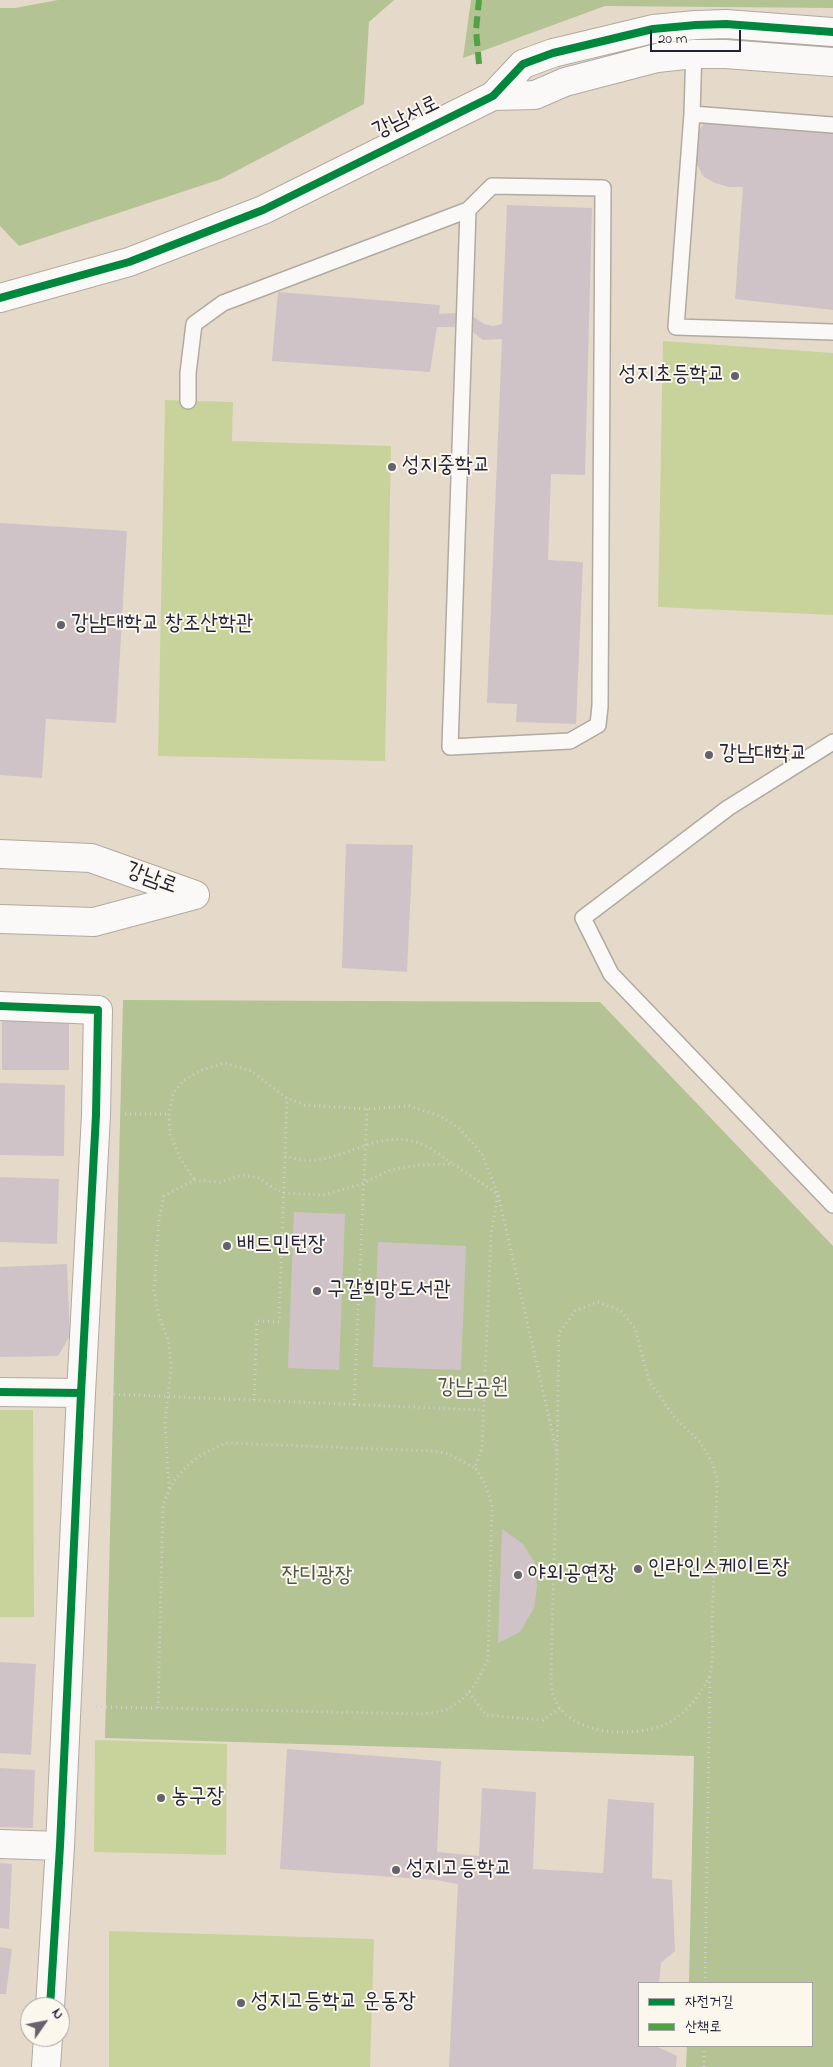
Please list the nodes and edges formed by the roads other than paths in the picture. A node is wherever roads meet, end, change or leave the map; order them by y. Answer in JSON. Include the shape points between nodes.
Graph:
{"nodes":[{"id":1,"x":696,"y":25,"type":"junction"},
{"id":2,"x":833,"y":32,"type":"edge"},
{"id":3,"x":694,"y":54,"type":"junction"},
{"id":4,"x":833,"y":62,"type":"edge"},
{"id":5,"x":493,"y":96,"type":"junction"},
{"id":6,"x":692,"y":114,"type":"junction"},
{"id":7,"x":833,"y":125,"type":"edge"},
{"id":8,"x":468,"y":210,"type":"junction"},
{"id":9,"x":0,"y":298,"type":"edge"},
{"id":10,"x":833,"y":332,"type":"edge"},
{"id":11,"x":188,"y":401,"type":"dead end"},
{"id":12,"x":833,"y":742,"type":"edge"},
{"id":13,"x":0,"y":854,"type":"edge"},
{"id":14,"x":0,"y":919,"type":"edge"},
{"id":15,"x":0,"y":1006,"type":"edge"},
{"id":16,"x":833,"y":1205,"type":"edge"},
{"id":17,"x":0,"y":1392,"type":"edge"},
{"id":18,"x":81,"y":1393,"type":"junction"},
{"id":19,"x":0,"y":1844,"type":"edge"},
{"id":20,"x":60,"y":1846,"type":"junction"},
{"id":21,"x":51,"y":1997,"type":"edge"},
{"id":22,"x":47,"y":2047,"type":"edge"},
{"id":23,"x":46,"y":2067,"type":"edge"}],
"edges":[{"from":1,"to":2,"type":"street","name":"강남서로","via":[[726,24]]},
{"from":1,"to":3,"type":"lane"},
{"from":1,"to":5,"type":"street","name":"강남서로","via":[[653,29],[554,53],[524,64]]},
{"from":3,"to":4,"type":"street","name":"강남서로"},
{"from":3,"to":5,"type":"street","name":"강남서로","via":[[657,58],[566,82],[535,95]]},
{"from":3,"to":6,"type":"lane"},
{"from":5,"to":9,"type":"street","name":"강남서로","via":[[263,210],[129,262]]},
{"from":6,"to":7,"type":"lane"},
{"from":6,"to":10,"type":"lane","via":[[676,327]]},
{"from":8,"to":8,"type":"lane","via":[[450,747],[570,741],[598,724],[600,706],[603,188],[492,186]]},
{"from":8,"to":11,"type":"lane","via":[[224,303],[194,324]]},
{"from":12,"to":16,"type":"lane","via":[[728,808],[583,918],[610,974]]},
{"from":13,"to":14,"type":"street","name":"강남로","via":[[91,858],[195,895],[94,922]]},
{"from":15,"to":18,"type":"street","via":[[98,1010],[96,1114]]},
{"from":17,"to":18,"type":"street"},
{"from":18,"to":20,"type":"street"},
{"from":19,"to":20,"type":"street"},
{"from":20,"to":21,"type":"street"},
{"from":22,"to":23,"type":"street"}]}
